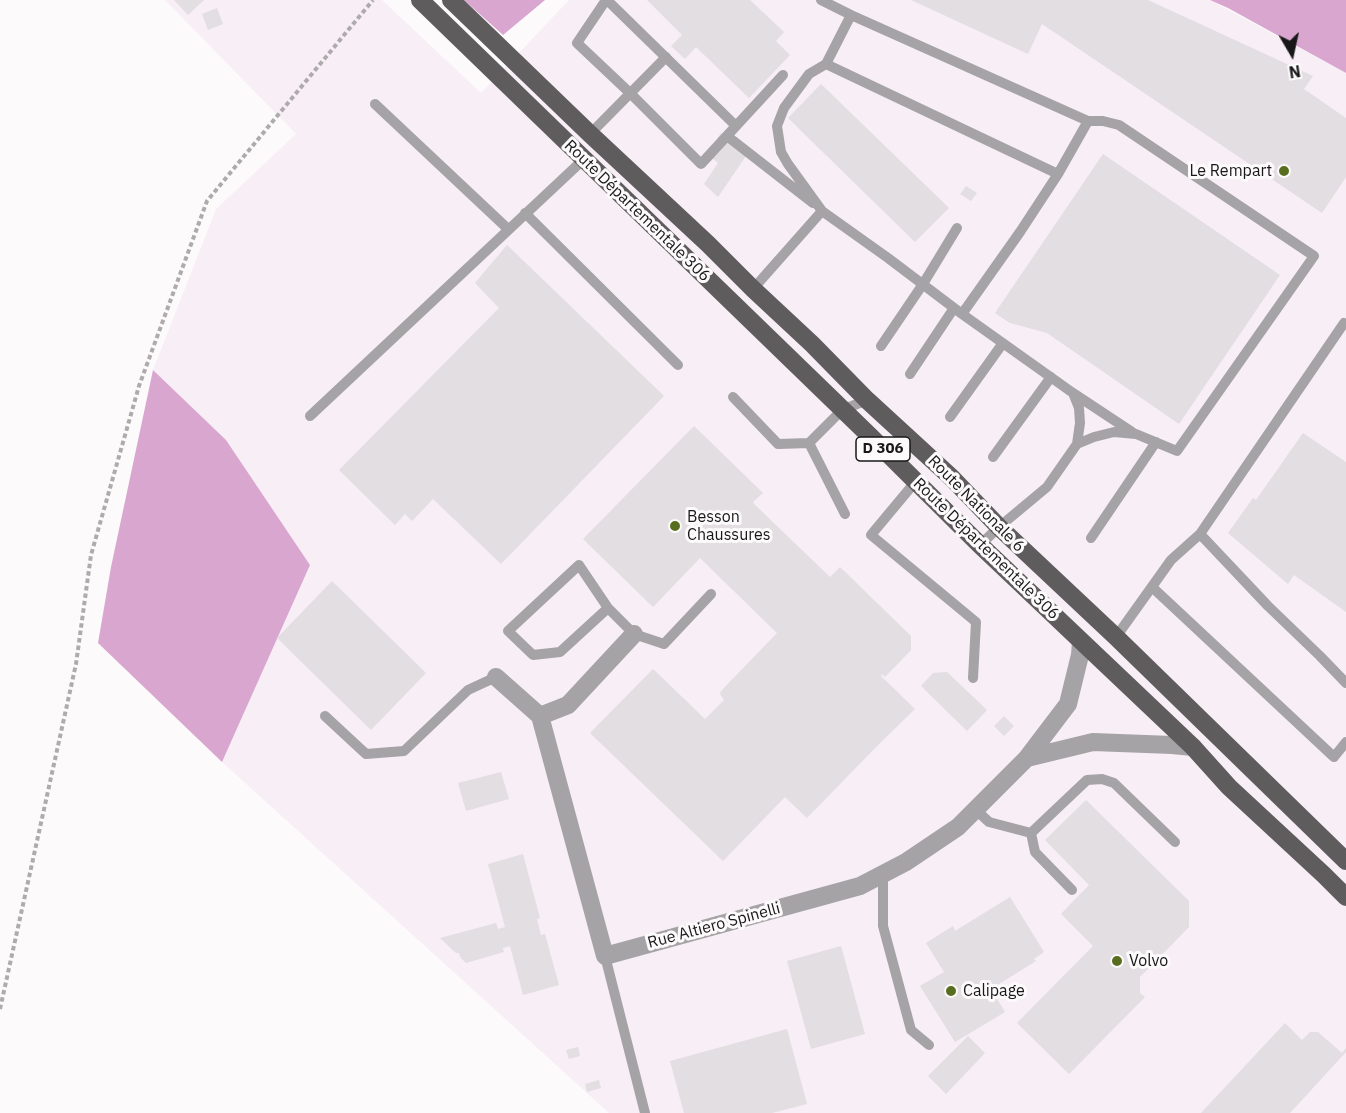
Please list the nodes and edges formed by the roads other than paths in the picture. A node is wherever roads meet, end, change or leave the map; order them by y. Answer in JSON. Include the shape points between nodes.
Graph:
{"nodes":[{"id":1,"x":420,"y":0,"type":"edge"},
{"id":2,"x":451,"y":0,"type":"edge"},
{"id":3,"x":607,"y":0,"type":"edge"},
{"id":4,"x":821,"y":0,"type":"edge"},
{"id":5,"x":851,"y":15,"type":"junction"},
{"id":6,"x":666,"y":57,"type":"junction"},
{"id":7,"x":826,"y":64,"type":"junction"},
{"id":8,"x":783,"y":75,"type":"dead end"},
{"id":9,"x":630,"y":93,"type":"junction"},
{"id":10,"x":375,"y":104,"type":"dead end"},
{"id":11,"x":1088,"y":121,"type":"junction"},
{"id":12,"x":736,"y":126,"type":"junction"},
{"id":13,"x":590,"y":134,"type":"junction"},
{"id":14,"x":727,"y":136,"type":"junction"},
{"id":15,"x":584,"y":159,"type":"junction"},
{"id":16,"x":1058,"y":174,"type":"junction"},
{"id":17,"x":822,"y":211,"type":"junction"},
{"id":18,"x":525,"y":213,"type":"junction"},
{"id":19,"x":957,"y":228,"type":"dead end"},
{"id":20,"x":508,"y":229,"type":"junction"},
{"id":21,"x":708,"y":244,"type":"joint"},
{"id":22,"x":923,"y":284,"type":"junction"},
{"id":23,"x":753,"y":289,"type":"junction"},
{"id":24,"x":958,"y":311,"type":"junction"},
{"id":25,"x":1346,"y":324,"type":"edge"},
{"id":26,"x":1003,"y":343,"type":"junction"},
{"id":27,"x":881,"y":346,"type":"dead end"},
{"id":28,"x":678,"y":365,"type":"dead end"},
{"id":29,"x":910,"y":374,"type":"dead end"},
{"id":30,"x":1051,"y":376,"type":"junction"},
{"id":31,"x":1073,"y":393,"type":"junction"},
{"id":32,"x":733,"y":397,"type":"dead end"},
{"id":33,"x":867,"y":400,"type":"junction"},
{"id":34,"x":842,"y":410,"type":"junction"},
{"id":35,"x":310,"y":416,"type":"dead end"},
{"id":36,"x":950,"y":417,"type":"dead end"},
{"id":37,"x":1136,"y":434,"type":"junction"},
{"id":38,"x":1156,"y":442,"type":"junction"},
{"id":39,"x":808,"y":443,"type":"junction"},
{"id":40,"x":1077,"y":444,"type":"junction"},
{"id":41,"x":993,"y":457,"type":"dead end"},
{"id":42,"x":916,"y":481,"type":"junction"},
{"id":43,"x":845,"y":514,"type":"dead end"},
{"id":44,"x":999,"y":527,"type":"junction"},
{"id":45,"x":1200,"y":534,"type":"junction"},
{"id":46,"x":1091,"y":538,"type":"dead end"},
{"id":47,"x":980,"y":545,"type":"junction"},
{"id":48,"x":1152,"y":587,"type":"junction"},
{"id":49,"x":711,"y":594,"type":"dead end"},
{"id":50,"x":608,"y":608,"type":"junction"},
{"id":51,"x":633,"y":634,"type":"junction"},
{"id":52,"x":1116,"y":638,"type":"junction"},
{"id":53,"x":1081,"y":642,"type":"junction"},
{"id":54,"x":496,"y":676,"type":"joint"},
{"id":55,"x":973,"y":678,"type":"dead end"},
{"id":56,"x":1346,"y":683,"type":"edge"},
{"id":57,"x":324,"y":716,"type":"dead end"},
{"id":58,"x":540,"y":716,"type":"junction"},
{"id":59,"x":1346,"y":742,"type":"edge"},
{"id":60,"x":1193,"y":747,"type":"junction"},
{"id":61,"x":1027,"y":758,"type":"junction"},
{"id":62,"x":975,"y":809,"type":"junction"},
{"id":63,"x":1031,"y":833,"type":"junction"},
{"id":64,"x":1175,"y":842,"type":"dead end"},
{"id":65,"x":1345,"y":860,"type":"edge"},
{"id":66,"x":883,"y":874,"type":"junction"},
{"id":67,"x":1324,"y":875,"type":"junction"},
{"id":68,"x":1346,"y":879,"type":"edge"},
{"id":69,"x":1072,"y":890,"type":"dead end"},
{"id":70,"x":1346,"y":897,"type":"edge"},
{"id":71,"x":605,"y":957,"type":"junction"},
{"id":72,"x":929,"y":1045,"type":"dead end"},
{"id":73,"x":645,"y":1113,"type":"edge"}],
"edges":[{"from":1,"to":15,"type":"main road","name":"Route Départementale 306","number":"D 306"},
{"from":2,"to":13,"type":"main road","name":"Route Départementale 306","number":"D 306"},
{"from":3,"to":6,"type":"lane"},
{"from":3,"to":9,"type":"lane","via":[[577,43]]},
{"from":4,"to":5,"type":"lane"},
{"from":5,"to":7,"type":"lane"},
{"from":5,"to":11,"type":"lane"},
{"from":6,"to":9,"type":"lane"},
{"from":6,"to":12,"type":"lane"},
{"from":7,"to":16,"type":"lane"},
{"from":7,"to":17,"type":"lane","via":[[808,74],[784,108],[777,126],[781,152]]},
{"from":8,"to":12,"type":"lane"},
{"from":9,"to":13,"type":"lane"},
{"from":9,"to":14,"type":"lane","via":[[701,164]]},
{"from":10,"to":20,"type":"lane"},
{"from":11,"to":16,"type":"lane"},
{"from":11,"to":38,"type":"lane","via":[[1119,125],[1314,256],[1177,451]]},
{"from":12,"to":14,"type":"lane"},
{"from":13,"to":21,"type":"main road","name":"Route Départementale 306","number":"D 306"},
{"from":14,"to":17,"type":"lane"},
{"from":15,"to":18,"type":"lane"},
{"from":15,"to":34,"type":"main road","name":"Route Départementale 306","number":"D 306"},
{"from":16,"to":24,"type":"lane","via":[[1020,232]]},
{"from":17,"to":22,"type":"lane"},
{"from":17,"to":23,"type":"lane"},
{"from":18,"to":20,"type":"lane"},
{"from":18,"to":28,"type":"lane"},
{"from":19,"to":22,"type":"lane"},
{"from":20,"to":35,"type":"lane"},
{"from":21,"to":23,"type":"main road","name":"Route Nationale 6","number":"D 306"},
{"from":22,"to":24,"type":"lane"},
{"from":22,"to":27,"type":"lane"},
{"from":23,"to":33,"type":"main road","name":"Route Nationale 6","number":"D 306"},
{"from":24,"to":26,"type":"lane"},
{"from":24,"to":29,"type":"lane"},
{"from":25,"to":45,"type":"lane"},
{"from":26,"to":30,"type":"lane"},
{"from":26,"to":36,"type":"lane"},
{"from":30,"to":31,"type":"lane"},
{"from":30,"to":41,"type":"lane"},
{"from":31,"to":37,"type":"lane"},
{"from":31,"to":40,"type":"lane","via":[[1079,408]]},
{"from":32,"to":39,"type":"lane","via":[[778,444]]},
{"from":33,"to":34,"type":"lane"},
{"from":33,"to":44,"type":"main road","name":"Route Nationale 6","number":"D 306"},
{"from":34,"to":39,"type":"lane"},
{"from":34,"to":42,"type":"main road","name":"Route Départementale 306","number":"D 306"},
{"from":37,"to":38,"type":"lane"},
{"from":37,"to":40,"type":"lane","via":[[1114,432]]},
{"from":38,"to":46,"type":"lane"},
{"from":39,"to":43,"type":"lane"},
{"from":40,"to":44,"type":"lane","via":[[1047,486]]},
{"from":42,"to":47,"type":"main road","name":"Route Départementale 306","number":"D 306"},
{"from":42,"to":55,"type":"lane","via":[[871,535],[976,622]]},
{"from":44,"to":47,"type":"lane"},
{"from":44,"to":52,"type":"main road","name":"Route Nationale 6","number":"D 306"},
{"from":45,"to":48,"type":"lane","via":[[1170,560]]},
{"from":45,"to":56,"type":"lane"},
{"from":47,"to":53,"type":"main road","name":"Route Départementale 306","number":"D 306"},
{"from":48,"to":52,"type":"lane"},
{"from":48,"to":59,"type":"lane","via":[[1334,757]]},
{"from":49,"to":51,"type":"lane","via":[[664,644]]},
{"from":50,"to":50,"type":"lane","via":[[560,652],[533,655],[508,631],[579,565]]},
{"from":50,"to":51,"type":"lane"},
{"from":51,"to":58,"type":"street","via":[[568,705]]},
{"from":52,"to":65,"type":"main road","number":"D 306"},
{"from":53,"to":60,"type":"main road","name":"Route Départementale 306","number":"D 306"},
{"from":53,"to":61,"type":"street","name":"Rue Altiero Spinelli","via":[[1068,704]]},
{"from":54,"to":57,"type":"lane","via":[[468,690],[404,751],[366,754]]},
{"from":54,"to":58,"type":"street"},
{"from":58,"to":71,"type":"street"},
{"from":60,"to":61,"type":"street","via":[[1093,742]]},
{"from":60,"to":67,"type":"main road","name":"Route Départementale 306","number":"D 306","via":[[1229,787]]},
{"from":61,"to":62,"type":"street","name":"Rue Altiero Spinelli"},
{"from":62,"to":63,"type":"lane","via":[[989,822]]},
{"from":62,"to":66,"type":"street","name":"Rue Altiero Spinelli","via":[[958,827]]},
{"from":63,"to":64,"type":"lane","via":[[1087,780],[1102,779],[1114,783]]},
{"from":63,"to":69,"type":"lane","via":[[1035,852]]},
{"from":66,"to":71,"type":"street","name":"Rue Altiero Spinelli","via":[[860,886]]},
{"from":66,"to":72,"type":"lane","via":[[883,926],[910,1030]]},
{"from":67,"to":68,"type":"main road","via":[[1339,872]]},
{"from":67,"to":70,"type":"main road","name":"Route Départementale 306","number":"D 306"},
{"from":71,"to":73,"type":"lane"}]}
